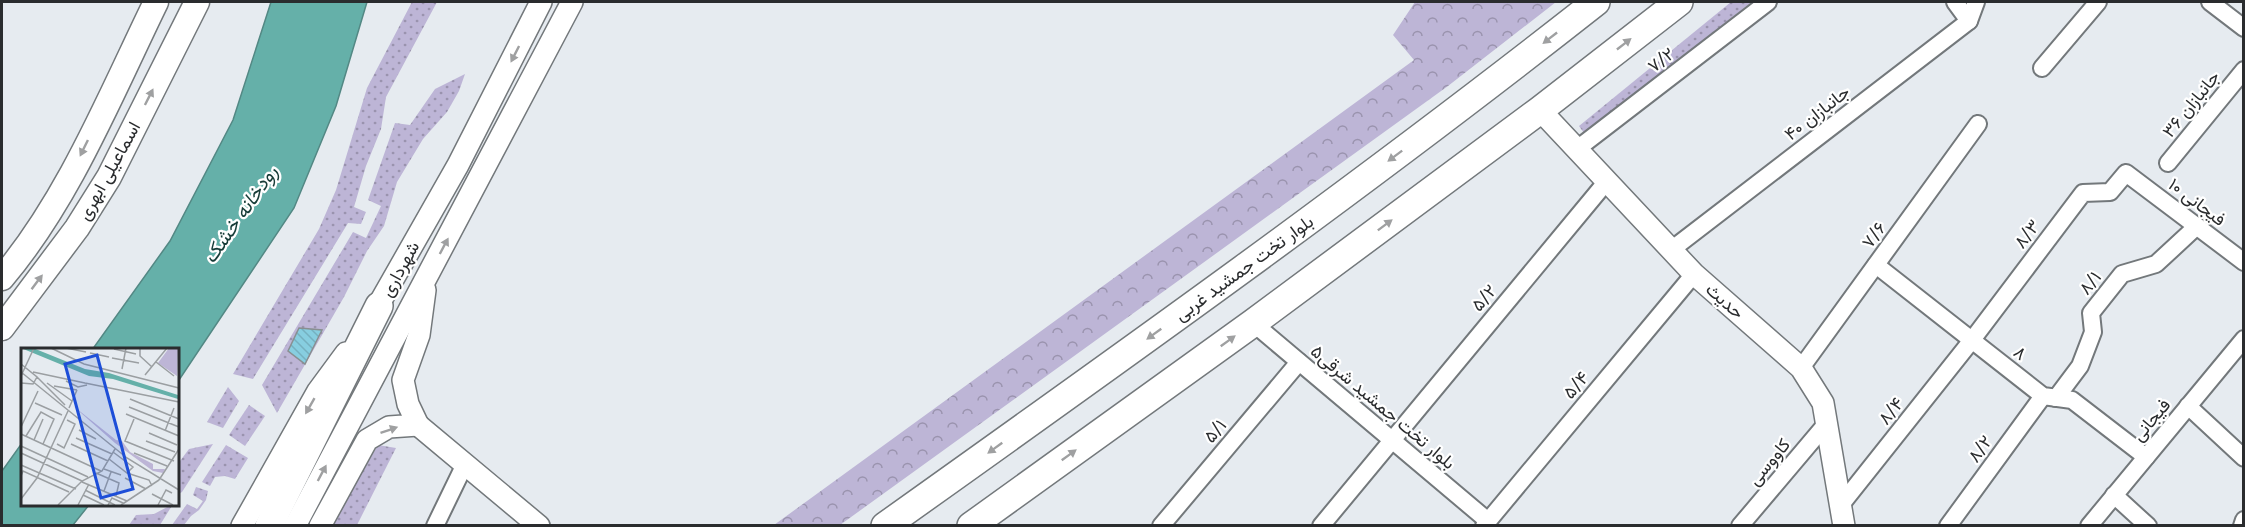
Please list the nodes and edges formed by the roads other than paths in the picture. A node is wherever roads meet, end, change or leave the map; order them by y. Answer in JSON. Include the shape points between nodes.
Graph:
{"nodes":[{"id":1,"x":156,"y":2,"type":"edge"},
{"id":2,"x":197,"y":2,"type":"edge"},
{"id":3,"x":541,"y":2,"type":"edge"},
{"id":4,"x":572,"y":2,"type":"edge"},
{"id":5,"x":1596,"y":2,"type":"edge"},
{"id":6,"x":1679,"y":2,"type":"edge"},
{"id":7,"x":1768,"y":2,"type":"edge"},
{"id":8,"x":1955,"y":2,"type":"edge"},
{"id":9,"x":1977,"y":2,"type":"edge"},
{"id":10,"x":2098,"y":2,"type":"edge"},
{"id":11,"x":2210,"y":2,"type":"edge"},
{"id":12,"x":1969,"y":21,"type":"junction"},
{"id":13,"x":2244,"y":28,"type":"edge"},
{"id":14,"x":2043,"y":68,"type":"dead end"},
{"id":15,"x":2244,"y":70,"type":"edge"},
{"id":16,"x":1540,"y":110,"type":"junction"},
{"id":17,"x":1977,"y":124,"type":"dead end"},
{"id":18,"x":1577,"y":149,"type":"junction"},
{"id":19,"x":2168,"y":163,"type":"dead end"},
{"id":20,"x":2126,"y":173,"type":"joint"},
{"id":21,"x":1607,"y":181,"type":"junction"},
{"id":22,"x":2197,"y":226,"type":"junction"},
{"id":23,"x":1671,"y":250,"type":"junction"},
{"id":24,"x":2244,"y":262,"type":"edge"},
{"id":25,"x":1876,"y":265,"type":"junction"},
{"id":26,"x":1695,"y":274,"type":"junction"},
{"id":27,"x":427,"y":277,"type":"junction"},
{"id":28,"x":2,"y":278,"type":"edge"},
{"id":29,"x":379,"y":306,"type":"junction"},
{"id":30,"x":1253,"y":323,"type":"junction"},
{"id":31,"x":2,"y":328,"type":"edge"},
{"id":32,"x":2244,"y":339,"type":"edge"},
{"id":33,"x":1972,"y":340,"type":"junction"},
{"id":34,"x":1299,"y":362,"type":"junction"},
{"id":35,"x":1801,"y":368,"type":"junction"},
{"id":36,"x":2050,"y":397,"type":"junction"},
{"id":37,"x":2188,"y":406,"type":"junction"},
{"id":38,"x":1827,"y":423,"type":"junction"},
{"id":39,"x":418,"y":425,"type":"junction"},
{"id":40,"x":1392,"y":440,"type":"junction"},
{"id":41,"x":2146,"y":457,"type":"junction"},
{"id":42,"x":2244,"y":458,"type":"edge"},
{"id":43,"x":465,"y":464,"type":"junction"},
{"id":44,"x":2114,"y":495,"type":"junction"},
{"id":45,"x":1842,"y":516,"type":"edge"},
{"id":46,"x":2244,"y":520,"type":"edge"},
{"id":47,"x":1486,"y":523,"type":"edge"},
{"id":48,"x":242,"y":525,"type":"edge"},
{"id":49,"x":269,"y":525,"type":"edge"},
{"id":50,"x":295,"y":525,"type":"edge"},
{"id":51,"x":320,"y":525,"type":"edge"},
{"id":52,"x":435,"y":525,"type":"edge"},
{"id":53,"x":539,"y":525,"type":"edge"},
{"id":54,"x":885,"y":525,"type":"edge"},
{"id":55,"x":971,"y":525,"type":"edge"},
{"id":56,"x":1161,"y":525,"type":"edge"},
{"id":57,"x":1321,"y":525,"type":"edge"},
{"id":58,"x":1740,"y":525,"type":"edge"},
{"id":59,"x":1948,"y":525,"type":"edge"},
{"id":60,"x":2089,"y":525,"type":"edge"},
{"id":61,"x":2148,"y":525,"type":"edge"},
{"id":62,"x":2242,"y":525,"type":"edge"}],
"edges":[{"from":1,"to":28,"type":"main road","name":"اسماعیلی ابهری","one_way":true,"via":[[51,210]]},
{"from":31,"to":2,"type":"main road","name":"اسماعیلی ابهری","one_way":true,"via":[[77,228],[109,177]]},
{"from":3,"to":29,"type":"street","name":"شهرداری","one_way":true,"via":[[458,165]]},
{"from":27,"to":4,"type":"street","name":"شهرداری","one_way":true},
{"from":5,"to":54,"type":"main road","name":"بلوار تخت جمشید غربی","one_way":true,"via":[[1216,290]]},
{"from":16,"to":6,"type":"main road","one_way":true},
{"from":7,"to":18,"type":"street","name":"۷/۲"},
{"from":8,"to":12,"type":"street"},
{"from":9,"to":12,"type":"street","name":"۴۰ جانبازان"},
{"from":10,"to":14,"type":"street"},
{"from":11,"to":13,"type":"street"},
{"from":12,"to":23,"type":"street","name":"۴۰ جانبازان"},
{"from":15,"to":19,"type":"street","name":"۳۶ جانبازان"},
{"from":16,"to":18,"type":"street","name":"حدیث"},
{"from":30,"to":16,"type":"main road","one_way":true},
{"from":17,"to":25,"type":"street","name":"۷/۶"},
{"from":18,"to":21,"type":"street","name":"حدیث"},
{"from":20,"to":22,"type":"street","name":"فیجانی ۱۰"},
{"from":20,"to":33,"type":"street","name":"۸/۳","via":[[2110,192],[2083,193]]},
{"from":21,"to":23,"type":"street","name":"حدیث"},
{"from":21,"to":40,"type":"street","name":"۵/۲"},
{"from":22,"to":24,"type":"street","name":"فیجانی ۱۰"},
{"from":22,"to":36,"type":"street","name":"۸/۱","via":[[2156,264],[2122,274],[2091,313],[2093,332],[2080,366]]},
{"from":23,"to":26,"type":"street","name":"حدیث"},
{"from":25,"to":33,"type":"street","name":"۸"},
{"from":25,"to":35,"type":"street","name":"۷/۶"},
{"from":26,"to":35,"type":"street","name":"حدیث"},
{"from":26,"to":47,"type":"street","name":"۵/۴"},
{"from":27,"to":39,"type":"street","via":[[419,335],[403,380]]},
{"from":50,"to":27,"type":"street","name":"شهرداری","one_way":true},
{"from":29,"to":48,"type":"street","name":"شهرداری","one_way":true,"via":[[318,391]]},
{"from":29,"to":49,"type":"main road"},
{"from":30,"to":34,"type":"street","name":"بلوار تخت جمشید شرقی۵"},
{"from":55,"to":30,"type":"main road","one_way":true},
{"from":32,"to":37,"type":"street","name":"فیجانی"},
{"from":33,"to":36,"type":"street","name":"۸"},
{"from":33,"to":45,"type":"street","name":"۸/۴"},
{"from":34,"to":40,"type":"street","name":"بلوار تخت جمشید شرقی۵"},
{"from":34,"to":56,"type":"street","name":"۵/۱"},
{"from":35,"to":38,"type":"street","name":"حدیث","via":[[1823,403]]},
{"from":36,"to":41,"type":"street","name":"۸","via":[[2072,400]]},
{"from":36,"to":59,"type":"street","name":"۸/۲"},
{"from":37,"to":41,"type":"street","name":"فیجانی"},
{"from":37,"to":42,"type":"street"},
{"from":38,"to":45,"type":"street","name":"حدیث"},
{"from":38,"to":58,"type":"street","name":"کاووسی"},
{"from":39,"to":43,"type":"street"},
{"from":51,"to":39,"type":"street","one_way":true,"via":[[367,440],[389,428]]},
{"from":40,"to":47,"type":"street","name":"بلوار تخت جمشید شرقی۵"},
{"from":40,"to":57,"type":"street","name":"۵/۲"},
{"from":41,"to":44,"type":"street","name":"فیجانی"},
{"from":43,"to":52,"type":"street"},
{"from":43,"to":53,"type":"street"},
{"from":44,"to":60,"type":"street","name":"فیجانی"},
{"from":44,"to":61,"type":"street"},
{"from":46,"to":62,"type":"street"}]}
